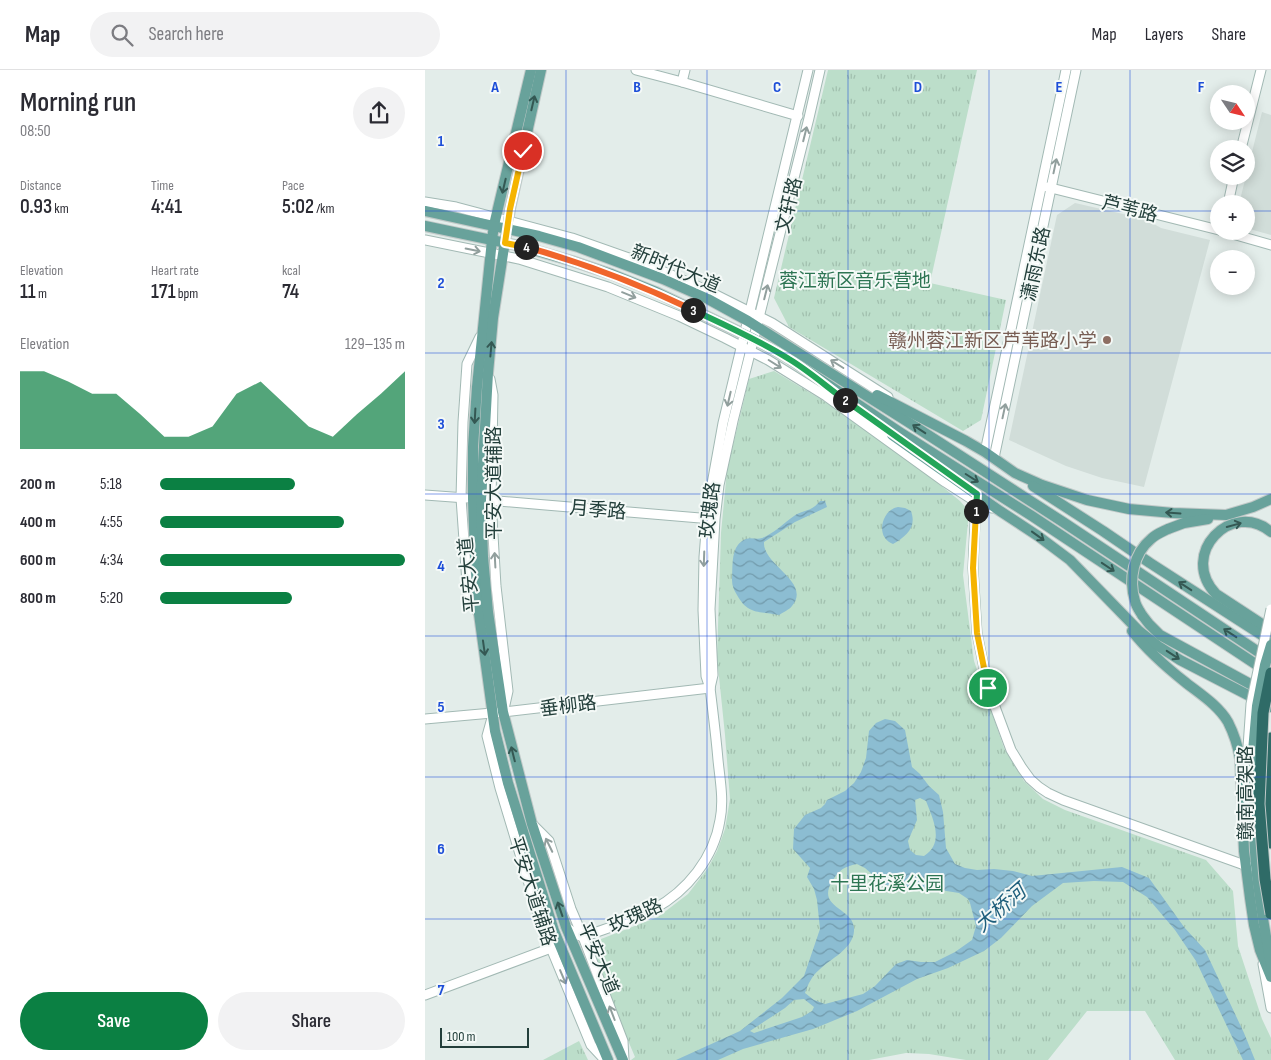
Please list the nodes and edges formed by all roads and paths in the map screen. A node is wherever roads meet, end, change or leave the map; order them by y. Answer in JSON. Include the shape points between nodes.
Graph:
{"nodes":[{"id":1,"x":531,"y":70,"type":"edge"},
{"id":2,"x":541,"y":70,"type":"edge"},
{"id":3,"x":636,"y":70,"type":"edge"},
{"id":4,"x":685,"y":70,"type":"edge"},
{"id":5,"x":808,"y":70,"type":"edge"},
{"id":6,"x":820,"y":70,"type":"edge"},
{"id":7,"x":1066,"y":70,"type":"edge"},
{"id":8,"x":1076,"y":70,"type":"edge"},
{"id":9,"x":1261,"y":70,"type":"edge"},
{"id":10,"x":682,"y":82,"type":"junction"},
{"id":11,"x":798,"y":116,"type":"junction"},
{"id":12,"x":1243,"y":140,"type":"edge"},
{"id":13,"x":1046,"y":186,"type":"junction"},
{"id":14,"x":425,"y":202,"type":"edge"},
{"id":15,"x":425,"y":211,"type":"edge"},
{"id":16,"x":495,"y":222,"type":"junction"},
{"id":17,"x":507,"y":225,"type":"junction"},
{"id":18,"x":425,"y":226,"type":"edge"},
{"id":19,"x":1210,"y":228,"type":"edge"},
{"id":20,"x":425,"y":240,"type":"edge"},
{"id":21,"x":492,"y":240,"type":"junction"},
{"id":22,"x":1253,"y":240,"type":"edge"},
{"id":23,"x":505,"y":243,"type":"junction"},
{"id":24,"x":1271,"y":245,"type":"edge"},
{"id":25,"x":490,"y":253,"type":"junction"},
{"id":26,"x":503,"y":256,"type":"junction"},
{"id":27,"x":754,"y":319,"type":"junction"},
{"id":28,"x":482,"y":334,"type":"junction"},
{"id":29,"x":749,"y":337,"type":"junction"},
{"id":30,"x":742,"y":346,"type":"junction"},
{"id":31,"x":751,"y":351,"type":"junction"},
{"id":32,"x":821,"y":366,"type":"junction"},
{"id":33,"x":814,"y":375,"type":"junction"},
{"id":34,"x":922,"y":418,"type":"junction"},
{"id":35,"x":463,"y":422,"type":"junction"},
{"id":36,"x":473,"y":447,"type":"junction"},
{"id":37,"x":990,"y":455,"type":"junction"},
{"id":38,"x":1015,"y":473,"type":"junction"},
{"id":39,"x":425,"y":495,"type":"edge"},
{"id":40,"x":461,"y":498,"type":"junction"},
{"id":41,"x":976,"y":498,"type":"junction"},
{"id":42,"x":1271,"y":499,"type":"edge"},
{"id":43,"x":482,"y":500,"type":"junction"},
{"id":44,"x":1000,"y":511,"type":"junction"},
{"id":45,"x":1226,"y":515,"type":"junction"},
{"id":46,"x":1032,"y":516,"type":"junction"},
{"id":47,"x":711,"y":519,"type":"junction"},
{"id":48,"x":1271,"y":532,"type":"edge"},
{"id":49,"x":496,"y":586,"type":"junction"},
{"id":50,"x":1105,"y":596,"type":"junction"},
{"id":51,"x":1271,"y":609,"type":"edge"},
{"id":52,"x":483,"y":613,"type":"junction"},
{"id":53,"x":1271,"y":630,"type":"edge"},
{"id":54,"x":1271,"y":639,"type":"edge"},
{"id":55,"x":1271,"y":645,"type":"edge"},
{"id":56,"x":1270,"y":668,"type":"edge"},
{"id":57,"x":710,"y":688,"type":"junction"},
{"id":58,"x":1271,"y":696,"type":"edge"},
{"id":59,"x":1271,"y":707,"type":"edge"},
{"id":60,"x":498,"y":712,"type":"junction"},
{"id":61,"x":425,"y":719,"type":"edge"},
{"id":62,"x":1271,"y":738,"type":"edge"},
{"id":63,"x":1247,"y":800,"type":"junction"},
{"id":64,"x":509,"y":819,"type":"junction"},
{"id":65,"x":532,"y":824,"type":"junction"},
{"id":66,"x":524,"y":832,"type":"junction"},
{"id":67,"x":1271,"y":843,"type":"edge"},
{"id":68,"x":1248,"y":866,"type":"junction"},
{"id":69,"x":1271,"y":914,"type":"edge"},
{"id":70,"x":566,"y":927,"type":"junction"},
{"id":71,"x":555,"y":931,"type":"junction"},
{"id":72,"x":583,"y":937,"type":"junction"},
{"id":73,"x":551,"y":948,"type":"junction"},
{"id":74,"x":1260,"y":950,"type":"junction"},
{"id":75,"x":578,"y":955,"type":"junction"},
{"id":76,"x":566,"y":960,"type":"junction"},
{"id":77,"x":1271,"y":966,"type":"edge"},
{"id":78,"x":1271,"y":977,"type":"edge"},
{"id":79,"x":425,"y":995,"type":"edge"},
{"id":80,"x":1271,"y":1008,"type":"edge"},
{"id":81,"x":623,"y":1040,"type":"junction"},
{"id":82,"x":591,"y":1045,"type":"junction"},
{"id":83,"x":599,"y":1060,"type":"edge"},
{"id":84,"x":606,"y":1060,"type":"edge"},
{"id":85,"x":624,"y":1060,"type":"edge"},
{"id":86,"x":631,"y":1060,"type":"edge"}],
"edges":[{"from":1,"to":16,"type":"main road","name":"平安大道","one_way":true},
{"from":17,"to":2,"type":"main road","name":"平安大道","one_way":true},
{"from":3,"to":10,"type":"street"},
{"from":4,"to":10,"type":"street"},
{"from":5,"to":11,"type":"street","name":"文轩路"},
{"from":27,"to":6,"type":"street","name":"文轩路","one_way":true},
{"from":7,"to":13,"type":"street","name":"潇雨东路"},
{"from":13,"to":8,"type":"street","name":"潇雨东路","one_way":true},
{"from":9,"to":12,"type":"street"},
{"from":10,"to":11,"type":"street"},
{"from":11,"to":27,"type":"street","name":"文轩路"},
{"from":13,"to":19,"type":"street","name":"芦苇路"},
{"from":13,"to":37,"type":"street","name":"潇雨东路"},
{"from":14,"to":16,"type":"street","via":[[456,207]]},
{"from":15,"to":16,"type":"main road","name":"新时代大道"},
{"from":16,"to":17,"type":"main road","name":"新时代大道"},
{"from":16,"to":21,"type":"main road","name":"平安大道"},
{"from":17,"to":23,"type":"main road","name":"平安大道"},
{"from":17,"to":27,"type":"main road","name":"新时代大道","via":[[663,279]]},
{"from":18,"to":21,"type":"main road"},
{"from":20,"to":25,"type":"street","one_way":true},
{"from":21,"to":23,"type":"main road"},
{"from":21,"to":25,"type":"main road","name":"平安大道"},
{"from":22,"to":24,"type":"street","name":"芦苇路"},
{"from":23,"to":26,"type":"main road","name":"平安大道"},
{"from":23,"to":29,"type":"main road","via":[[611,274]]},
{"from":25,"to":26,"type":"street"},
{"from":25,"to":28,"type":"main road","name":"平安大道"},
{"from":26,"to":30,"type":"street","one_way":true,"via":[[608,287]]},
{"from":43,"to":26,"type":"main road","name":"平安大道","one_way":true,"via":[[488,373]]},
{"from":27,"to":29,"type":"street","name":"文轩路"},
{"from":27,"to":32,"type":"main road","name":"新时代大道"},
{"from":34,"to":27,"type":"street","one_way":true,"via":[[772,323]]},
{"from":28,"to":35,"type":"street","name":"平安大道辅路","via":[[467,364]]},
{"from":28,"to":36,"type":"main road","name":"平安大道","one_way":true},
{"from":29,"to":30,"type":"street","name":"玫瑰路"},
{"from":29,"to":31,"type":"street","name":"玫瑰路"},
{"from":29,"to":33,"type":"main road"},
{"from":30,"to":31,"type":"street"},
{"from":30,"to":47,"type":"street","name":"玫瑰路","one_way":true,"via":[[712,484]]},
{"from":31,"to":41,"type":"street","one_way":true,"via":[[826,396],[945,482]]},
{"from":31,"to":47,"type":"street","name":"玫瑰路"},
{"from":32,"to":34,"type":"main road"},
{"from":56,"to":32,"type":"main road","one_way":true,"via":[[1055,517]]},
{"from":33,"to":41,"type":"main road"},
{"from":33,"to":46,"type":"main road","one_way":true},
{"from":34,"to":37,"type":"main road"},
{"from":35,"to":36,"type":"street"},
{"from":35,"to":40,"type":"street","name":"平安大道辅路"},
{"from":36,"to":43,"type":"main road","name":"平安大道"},
{"from":37,"to":38,"type":"main road"},
{"from":45,"to":38,"type":"main road","one_way":true,"via":[[1173,514],[1107,505],[1062,492]]},
{"from":54,"to":38,"type":"main road","one_way":true},
{"from":39,"to":40,"type":"street","name":"月季路"},
{"from":40,"to":43,"type":"street","name":"月季路"},
{"from":40,"to":52,"type":"street","name":"平安大道辅路","via":[[468,597]]},
{"from":41,"to":44,"type":"main road"},
{"from":41,"to":68,"type":"street","via":[[973,568],[977,633],[988,688],[1011,750],[1022,768],[1039,786],[1063,800]]},
{"from":42,"to":45,"type":"main road"},
{"from":43,"to":47,"type":"street","name":"月季路"},
{"from":49,"to":43,"type":"street","name":"平安大道辅路","one_way":true},
{"from":43,"to":52,"type":"main road","name":"平安大道"},
{"from":44,"to":46,"type":"main road"},
{"from":44,"to":50,"type":"main road","one_way":true,"via":[[1070,560]]},
{"from":45,"to":58,"type":"main road","bridge":true,"via":[[1168,529],[1150,539],[1136,560],[1132,588],[1135,602],[1149,624],[1160,634]]},
{"from":46,"to":56,"type":"main road","one_way":true},
{"from":47,"to":57,"type":"street","name":"玫瑰路","via":[[713,675]]},
{"from":53,"to":48,"type":"main road","one_way":true,"via":[[1209,587],[1203,569],[1206,548],[1219,530],[1239,522],[1249,522]]},
{"from":49,"to":52,"type":"street"},
{"from":49,"to":60,"type":"street","name":"平安大道辅路","via":[[508,691]]},
{"from":50,"to":59,"type":"main road","one_way":true,"via":[[1158,646]]},
{"from":50,"to":63,"type":"main road","via":[[1151,652],[1218,709],[1227,721],[1237,745]]},
{"from":51,"to":63,"type":"street","bridge":true,"via":[[1251,704]]},
{"from":52,"to":60,"type":"main road","name":"平安大道"},
{"from":54,"to":56,"type":"main road","bridge":true},
{"from":55,"to":56,"type":"main road","bridge":true},
{"from":56,"to":63,"type":"main road","bridge":true,"via":[[1257,706]]},
{"from":56,"to":69,"type":"highway","name":"赣南高架路","bridge":true,"via":[[1263,713],[1259,804]]},
{"from":57,"to":60,"type":"street","name":"垂柳路"},
{"from":57,"to":72,"type":"street","name":"玫瑰路","via":[[722,795],[720,821],[708,856],[688,884],[657,908]]},
{"from":60,"to":61,"type":"street","name":"垂柳路"},
{"from":60,"to":64,"type":"street","name":"平安大道辅路","via":[[487,736]]},
{"from":65,"to":60,"type":"main road","name":"平安大道","one_way":true},
{"from":60,"to":66,"type":"main road","name":"平安大道","via":[[495,731]]},
{"from":62,"to":67,"type":"highway","name":"赣南高架路"},
{"from":63,"to":68,"type":"main road"},
{"from":63,"to":77,"type":"main road"},
{"from":64,"to":66,"type":"street"},
{"from":64,"to":73,"type":"street","name":"平安大道辅路"},
{"from":70,"to":65,"type":"main road","name":"平安大道","one_way":true},
{"from":72,"to":65,"type":"street","name":"平安大道辅路","one_way":true,"via":[[549,841]]},
{"from":66,"to":71,"type":"main road","name":"平安大道"},
{"from":68,"to":74,"type":"main road","via":[[1254,926]]},
{"from":70,"to":72,"type":"street","name":"玫瑰路"},
{"from":70,"to":75,"type":"main road","name":"平安大道"},
{"from":71,"to":73,"type":"street"},
{"from":71,"to":76,"type":"main road","name":"平安大道"},
{"from":72,"to":75,"type":"street","name":"玫瑰路"},
{"from":81,"to":72,"type":"street","name":"平安大道辅路","one_way":true},
{"from":73,"to":76,"type":"street","via":[[558,950]]},
{"from":73,"to":79,"type":"street"},
{"from":73,"to":82,"type":"street","name":"平安大道辅路","one_way":true},
{"from":74,"to":78,"type":"main road"},
{"from":74,"to":80,"type":"street"},
{"from":75,"to":85,"type":"main road","name":"平安大道"},
{"from":76,"to":84,"type":"main road","name":"平安大道"},
{"from":81,"to":85,"type":"street","name":"平安大道辅路"},
{"from":81,"to":86,"type":"street"},
{"from":82,"to":83,"type":"street"},
{"from":82,"to":84,"type":"street","name":"平安大道辅路"}]}
